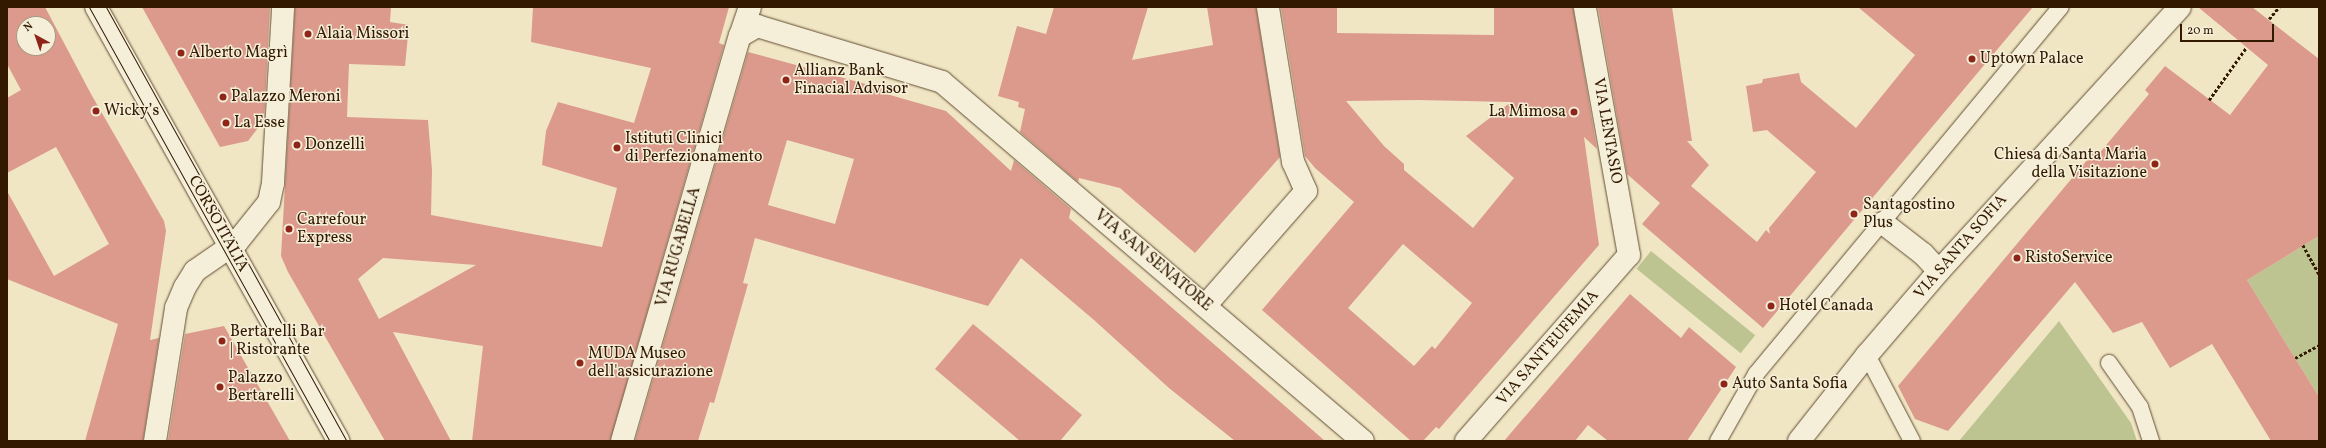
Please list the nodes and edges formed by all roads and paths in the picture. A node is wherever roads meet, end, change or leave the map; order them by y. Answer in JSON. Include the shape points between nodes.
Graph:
{"nodes":[{"id":1,"x":96,"y":7,"type":"edge"},
{"id":2,"x":283,"y":7,"type":"edge"},
{"id":3,"x":750,"y":7,"type":"edge"},
{"id":4,"x":1268,"y":7,"type":"edge"},
{"id":5,"x":1585,"y":7,"type":"edge"},
{"id":6,"x":2061,"y":7,"type":"edge"},
{"id":7,"x":2180,"y":7,"type":"edge"},
{"id":8,"x":2279,"y":7,"type":"edge"},
{"id":9,"x":2269,"y":19,"type":"dead end"},
{"id":10,"x":740,"y":36,"type":"junction"},
{"id":11,"x":2246,"y":48,"type":"dead end"},
{"id":12,"x":2209,"y":100,"type":"dead end"},
{"id":13,"x":1883,"y":223,"type":"junction"},
{"id":14,"x":2303,"y":245,"type":"dead end"},
{"id":15,"x":230,"y":246,"type":"junction"},
{"id":16,"x":1629,"y":255,"type":"joint"},
{"id":17,"x":1939,"y":271,"type":"junction"},
{"id":18,"x":2319,"y":274,"type":"edge"},
{"id":19,"x":1205,"y":306,"type":"junction"},
{"id":20,"x":2319,"y":345,"type":"edge"},
{"id":21,"x":1867,"y":356,"type":"junction"},
{"id":22,"x":2295,"y":358,"type":"dead end"},
{"id":23,"x":2109,"y":363,"type":"dead end"},
{"id":24,"x":156,"y":441,"type":"edge"},
{"id":25,"x":339,"y":441,"type":"edge"},
{"id":26,"x":622,"y":441,"type":"edge"},
{"id":27,"x":1363,"y":441,"type":"edge"},
{"id":28,"x":1466,"y":441,"type":"edge"},
{"id":29,"x":1718,"y":441,"type":"edge"},
{"id":30,"x":1799,"y":441,"type":"edge"},
{"id":31,"x":1912,"y":441,"type":"edge"},
{"id":32,"x":2151,"y":441,"type":"edge"}],
"edges":[{"from":1,"to":15,"type":"street","name":"CORSO ITALIA"},
{"from":2,"to":15,"type":"street","via":[[272,189],[269,202],[237,242]]},
{"from":3,"to":10,"type":"street","name":"VIA RUGABELLA"},
{"from":4,"to":19,"type":"street","via":[[1293,162],[1306,191]]},
{"from":5,"to":16,"type":"street","name":"VIA LENTASIO"},
{"from":6,"to":13,"type":"lane"},
{"from":7,"to":17,"type":"street","name":"VIA SANTA SOFIA"},
{"from":8,"to":9,"type":"path"},
{"from":10,"to":19,"type":"street","name":"VIA SAN SENATORE","via":[[758,26],[942,82]]},
{"from":10,"to":26,"type":"street","name":"VIA RUGABELLA"},
{"from":11,"to":12,"type":"path"},
{"from":13,"to":17,"type":"street","via":[[1923,254]]},
{"from":13,"to":29,"type":"lane","via":[[1756,374]]},
{"from":14,"to":18,"type":"path"},
{"from":15,"to":24,"type":"street","via":[[195,271],[176,308]]},
{"from":15,"to":25,"type":"street","name":"CORSO ITALIA"},
{"from":16,"to":28,"type":"street","name":"VIA SANT'EUFEMIA"},
{"from":17,"to":21,"type":"street","name":"VIA SANTA SOFIA"},
{"from":19,"to":27,"type":"street","name":"VIA SAN SENATORE"},
{"from":20,"to":22,"type":"path"},
{"from":21,"to":30,"type":"street","name":"VIA SANTA SOFIA"},
{"from":21,"to":31,"type":"lane"},
{"from":23,"to":32,"type":"lane","via":[[2140,407]]}]}
